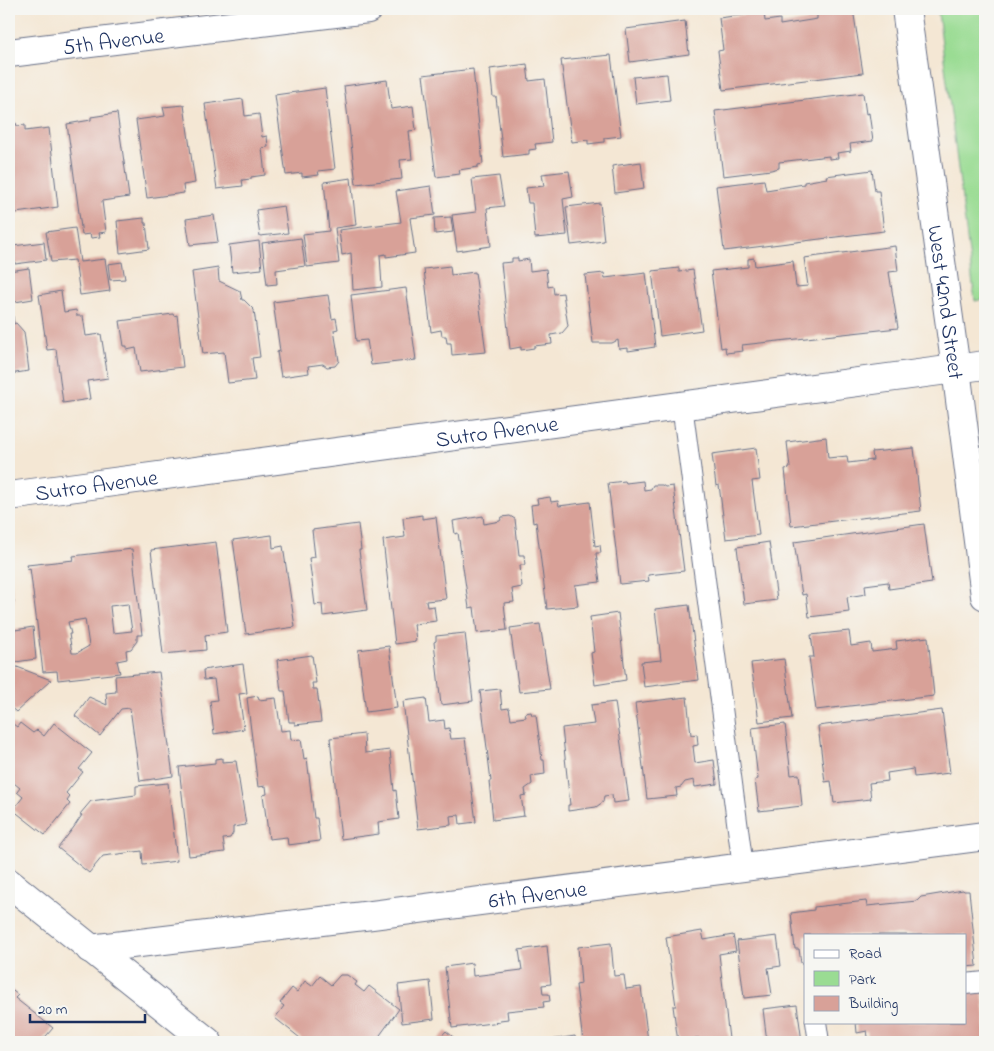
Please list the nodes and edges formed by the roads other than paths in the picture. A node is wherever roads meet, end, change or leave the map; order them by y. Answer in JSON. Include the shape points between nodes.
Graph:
{"nodes":[{"id":1,"x":368,"y":9,"type":"edge"},
{"id":2,"x":906,"y":9,"type":"edge"},
{"id":3,"x":9,"y":53,"type":"edge"},
{"id":4,"x":985,"y":365,"type":"edge"},
{"id":5,"x":956,"y":369,"type":"junction"},
{"id":6,"x":682,"y":406,"type":"junction"},
{"id":7,"x":9,"y":496,"type":"edge"},
{"id":8,"x":985,"y":596,"type":"edge"},
{"id":9,"x":985,"y":836,"type":"edge"},
{"id":10,"x":743,"y":867,"type":"junction"},
{"id":11,"x":9,"y":883,"type":"edge"},
{"id":12,"x":90,"y":949,"type":"junction"},
{"id":13,"x":985,"y":982,"type":"edge"},
{"id":14,"x":966,"y":984,"type":"edge"},
{"id":15,"x":816,"y":1024,"type":"edge"},
{"id":16,"x":208,"y":1042,"type":"edge"},
{"id":17,"x":819,"y":1042,"type":"edge"}],
"edges":[{"from":1,"to":3,"type":"street","name":"5th Avenue"},
{"from":2,"to":5,"type":"street","name":"West 42nd Street"},
{"from":4,"to":5,"type":"street","name":"Sutro Avenue"},
{"from":5,"to":6,"type":"street","name":"Sutro Avenue"},
{"from":5,"to":8,"type":"street","name":"West 42nd Street"},
{"from":6,"to":7,"type":"street","name":"Sutro Avenue"},
{"from":6,"to":10,"type":"lane"},
{"from":9,"to":10,"type":"street","name":"6th Avenue"},
{"from":10,"to":12,"type":"street","name":"6th Avenue"},
{"from":11,"to":12,"type":"street"},
{"from":12,"to":16,"type":"street"},
{"from":13,"to":14,"type":"lane"},
{"from":15,"to":17,"type":"lane"}]}
